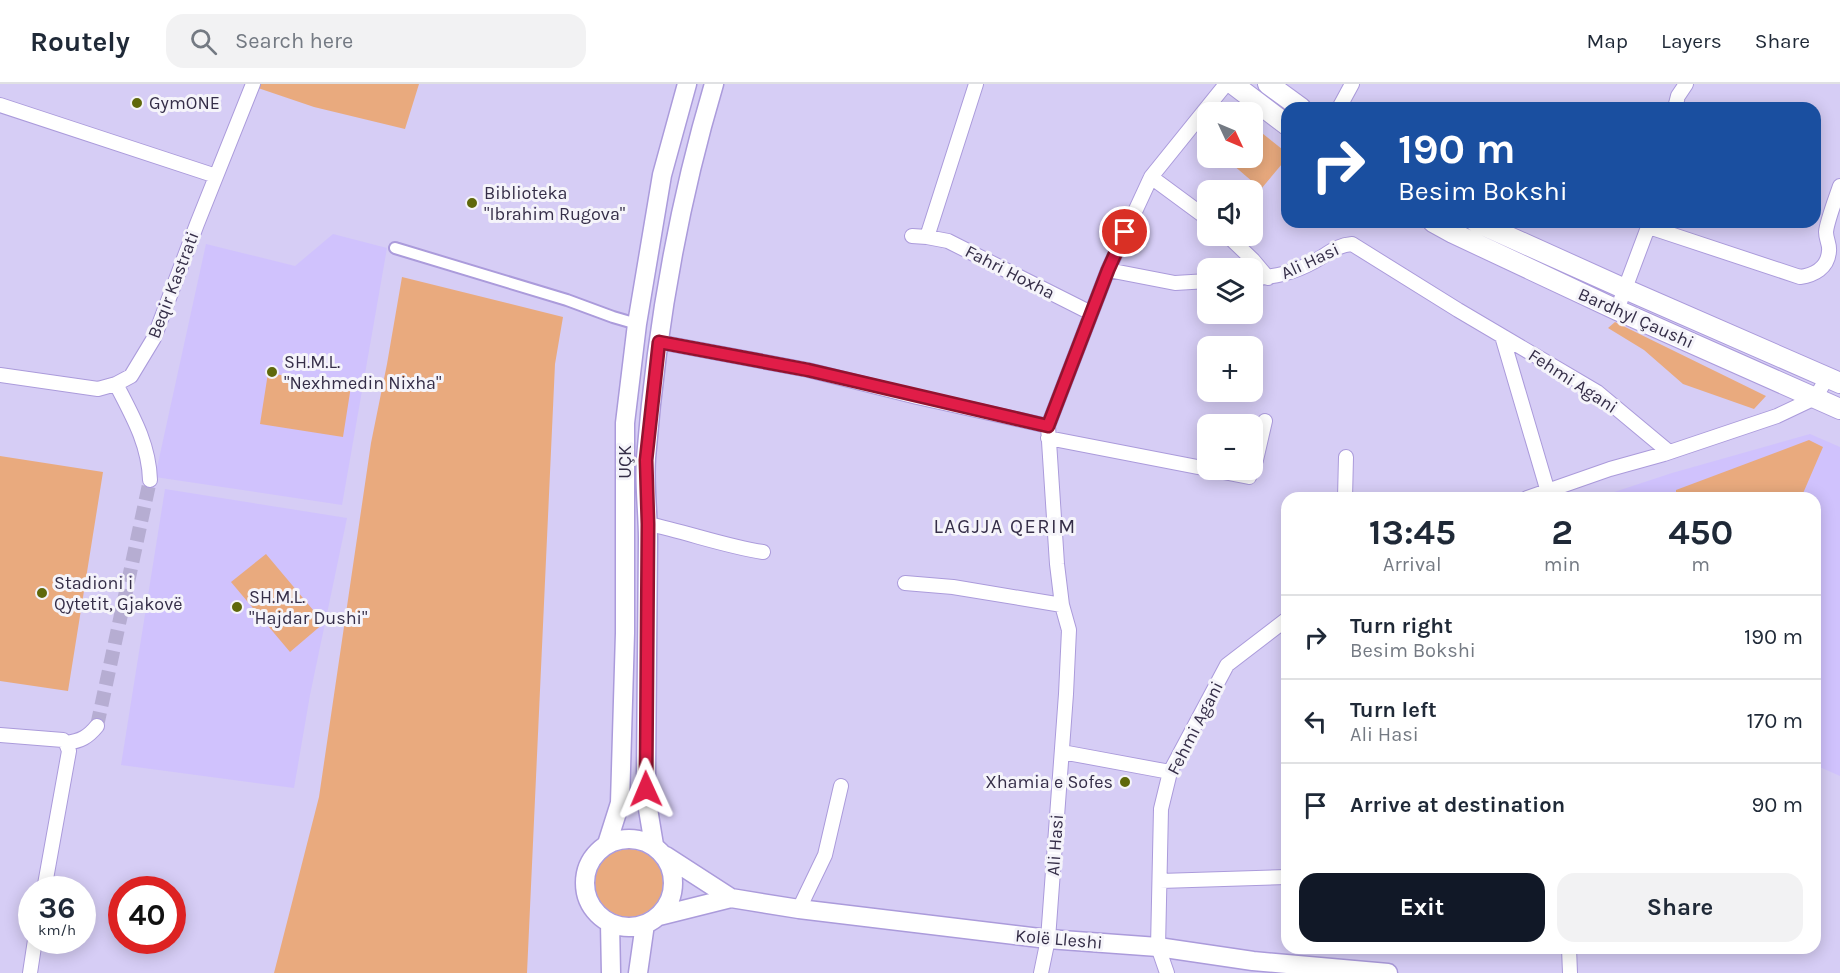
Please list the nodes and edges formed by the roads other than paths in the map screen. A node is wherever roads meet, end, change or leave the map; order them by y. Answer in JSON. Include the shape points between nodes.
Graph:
{"nodes":[{"id":1,"x":253,"y":84,"type":"edge"},
{"id":2,"x":687,"y":84,"type":"edge"},
{"id":3,"x":714,"y":84,"type":"edge"},
{"id":4,"x":976,"y":84,"type":"edge"},
{"id":5,"x":1226,"y":84,"type":"edge"},
{"id":6,"x":1233,"y":84,"type":"edge"},
{"id":7,"x":1268,"y":84,"type":"edge"},
{"id":8,"x":1352,"y":84,"type":"edge"},
{"id":9,"x":1686,"y":84,"type":"edge"},
{"id":10,"x":1293,"y":102,"type":"edge"},
{"id":11,"x":1342,"y":102,"type":"edge"},
{"id":12,"x":1676,"y":102,"type":"edge"},
{"id":13,"x":0,"y":105,"type":"edge"},
{"id":14,"x":1281,"y":120,"type":"edge"},
{"id":15,"x":216,"y":176,"type":"junction"},
{"id":16,"x":1151,"y":177,"type":"junction"},
{"id":17,"x":1840,"y":186,"type":"edge"},
{"id":18,"x":1197,"y":211,"type":"edge"},
{"id":19,"x":1444,"y":228,"type":"edge"},
{"id":20,"x":1489,"y":228,"type":"edge"},
{"id":21,"x":1648,"y":228,"type":"edge"},
{"id":22,"x":1658,"y":228,"type":"edge"},
{"id":23,"x":912,"y":236,"type":"dead end"},
{"id":24,"x":927,"y":237,"type":"junction"},
{"id":25,"x":1352,"y":244,"type":"joint"},
{"id":26,"x":1238,"y":246,"type":"edge"},
{"id":27,"x":395,"y":248,"type":"dead end"},
{"id":28,"x":1108,"y":270,"type":"junction"},
{"id":29,"x":1263,"y":278,"type":"edge"},
{"id":30,"x":1268,"y":278,"type":"junction"},
{"id":31,"x":1197,"y":282,"type":"edge"},
{"id":32,"x":1625,"y":290,"type":"junction"},
{"id":33,"x":1617,"y":310,"type":"junction"},
{"id":34,"x":1091,"y":313,"type":"junction"},
{"id":35,"x":637,"y":324,"type":"junction"},
{"id":36,"x":1502,"y":336,"type":"junction"},
{"id":37,"x":659,"y":342,"type":"junction"},
{"id":38,"x":0,"y":375,"type":"edge"},
{"id":39,"x":1833,"y":380,"type":"edge"},
{"id":40,"x":116,"y":384,"type":"junction"},
{"id":41,"x":1815,"y":398,"type":"junction"},
{"id":42,"x":1840,"y":409,"type":"edge"},
{"id":43,"x":1265,"y":421,"type":"dead end"},
{"id":44,"x":1048,"y":432,"type":"junction"},
{"id":45,"x":1669,"y":452,"type":"junction"},
{"id":46,"x":1346,"y":457,"type":"dead end"},
{"id":47,"x":150,"y":480,"type":"tunnel mouth"},
{"id":48,"x":1345,"y":492,"type":"edge"},
{"id":49,"x":1549,"y":492,"type":"edge"},
{"id":50,"x":1557,"y":492,"type":"edge"},
{"id":51,"x":648,"y":524,"type":"junction"},
{"id":52,"x":763,"y":552,"type":"dead end"},
{"id":53,"x":905,"y":583,"type":"dead end"},
{"id":54,"x":1062,"y":605,"type":"junction"},
{"id":55,"x":1281,"y":624,"type":"edge"},
{"id":56,"x":97,"y":726,"type":"tunnel mouth"},
{"id":57,"x":0,"y":735,"type":"edge"},
{"id":58,"x":66,"y":743,"type":"junction"},
{"id":59,"x":1062,"y":752,"type":"junction"},
{"id":60,"x":1170,"y":772,"type":"junction"},
{"id":61,"x":841,"y":786,"type":"dead end"},
{"id":62,"x":607,"y":844,"type":"junction"},
{"id":63,"x":660,"y":851,"type":"junction"},
{"id":64,"x":47,"y":876,"type":"edge"},
{"id":65,"x":1281,"y":877,"type":"edge"},
{"id":66,"x":1160,"y":881,"type":"junction"},
{"id":67,"x":731,"y":898,"type":"junction"},
{"id":68,"x":799,"y":909,"type":"junction"},
{"id":69,"x":652,"y":920,"type":"junction"},
{"id":70,"x":610,"y":923,"type":"junction"},
{"id":71,"x":1048,"y":939,"type":"junction"},
{"id":72,"x":1158,"y":947,"type":"junction"},
{"id":73,"x":33,"y":954,"type":"edge"},
{"id":74,"x":1569,"y":954,"type":"edge"},
{"id":75,"x":30,"y":973,"type":"edge"},
{"id":76,"x":611,"y":973,"type":"edge"},
{"id":77,"x":638,"y":973,"type":"edge"},
{"id":78,"x":1041,"y":973,"type":"edge"},
{"id":79,"x":1167,"y":973,"type":"edge"},
{"id":80,"x":1388,"y":973,"type":"edge"},
{"id":81,"x":1570,"y":973,"type":"edge"}],
"edges":[{"from":1,"to":15,"type":"street","name":"Beqir Kastrati"},
{"from":2,"to":35,"type":"street","name":"UÇK","via":[[662,175]]},
{"from":3,"to":37,"type":"street","name":"UÇK","via":[[688,180]]},
{"from":4,"to":24,"type":"street"},
{"from":5,"to":16,"type":"street","name":"Ali Hasi"},
{"from":6,"to":14,"type":"main road"},
{"from":7,"to":10,"type":"main road"},
{"from":8,"to":11,"type":"street"},
{"from":9,"to":12,"type":"street"},
{"from":13,"to":15,"type":"street"},
{"from":15,"to":40,"type":"street","name":"Beqir Kastrati","via":[[154,338],[131,376]]},
{"from":16,"to":18,"type":"street"},
{"from":16,"to":28,"type":"street","name":"Ali Hasi"},
{"from":17,"to":22,"type":"street","via":[[1826,232],[1828,259],[1811,276],[1800,277]]},
{"from":19,"to":33,"type":"main road","name":"Bardhyl Çaushi"},
{"from":20,"to":32,"type":"main road","name":"Bardhyl Çaushi"},
{"from":21,"to":32,"type":"street"},
{"from":23,"to":24,"type":"street","name":"Fahri Hoxha"},
{"from":24,"to":34,"type":"street","name":"Fahri Hoxha","via":[[948,241]]},
{"from":25,"to":30,"type":"street","name":"Ali Hasi","via":[[1341,244],[1317,261]]},
{"from":25,"to":36,"type":"street","name":"Fehmi Agani"},
{"from":26,"to":30,"type":"street","name":"Ali Hasi"},
{"from":27,"to":35,"type":"street"},
{"from":28,"to":31,"type":"street","via":[[1175,283]]},
{"from":28,"to":34,"type":"street","name":"Ali Hasi"},
{"from":29,"to":30,"type":"street","name":"Ali Hasi"},
{"from":32,"to":33,"type":"street"},
{"from":32,"to":39,"type":"main road","name":"Bardhyl Çaushi"},
{"from":33,"to":41,"type":"main road","name":"Bardhyl Çaushi"},
{"from":34,"to":44,"type":"street","name":"Ali Hasi"},
{"from":35,"to":62,"type":"street","name":"UÇK","via":[[625,423],[620,803]]},
{"from":36,"to":45,"type":"street","name":"Fehmi Agani","via":[[1597,392]]},
{"from":36,"to":49,"type":"street","name":"Fehmi Agani"},
{"from":37,"to":44,"type":"street","via":[[808,370]]},
{"from":37,"to":51,"type":"street","name":"UÇK","via":[[646,460]]},
{"from":38,"to":40,"type":"street","via":[[98,389]]},
{"from":39,"to":41,"type":"street"},
{"from":40,"to":47,"type":"street","via":[[140,429],[150,463]]},
{"from":41,"to":42,"type":"main road","name":"Bardhyl Çaushi"},
{"from":41,"to":45,"type":"street","via":[[1777,416]]},
{"from":43,"to":44,"type":"street","via":[[1249,477]]},
{"from":44,"to":54,"type":"street","name":"Ali Hasi"},
{"from":45,"to":50,"type":"street","via":[[1610,469]]},
{"from":46,"to":48,"type":"street"},
{"from":51,"to":52,"type":"street"},
{"from":51,"to":63,"type":"street","name":"UÇK","via":[[647,803]]},
{"from":53,"to":54,"type":"street"},
{"from":54,"to":59,"type":"street","name":"Ali Hasi","via":[[1069,630]]},
{"from":55,"to":60,"type":"street","name":"Fehmi Agani","via":[[1227,665]]},
{"from":56,"to":58,"type":"street","via":[[78,742]]},
{"from":57,"to":58,"type":"street"},
{"from":58,"to":64,"type":"street","via":[[69,751]]},
{"from":59,"to":60,"type":"street"},
{"from":59,"to":71,"type":"street","name":"Ali Hasi"},
{"from":60,"to":66,"type":"street","name":"Fehmi Agani","via":[[1161,809]]},
{"from":61,"to":68,"type":"street","via":[[825,855]]},
{"from":62,"to":63,"type":"street","via":[[622,838],[639,839]]},
{"from":62,"to":70,"type":"street","name":"UÇK","via":[[591,862],[585,886],[589,902]]},
{"from":63,"to":67,"type":"street"},
{"from":63,"to":69,"type":"street","name":"UÇK","via":[[672,871],[674,888],[669,903]]},
{"from":65,"to":66,"type":"street"},
{"from":66,"to":72,"type":"street","name":"Fehmi Agani"},
{"from":67,"to":68,"type":"street","name":"Kolë Lleshi"},
{"from":67,"to":69,"type":"street"},
{"from":68,"to":71,"type":"street","name":"Kolë Lleshi"},
{"from":69,"to":70,"type":"street","via":[[628,927]]},
{"from":69,"to":77,"type":"street","name":"UÇK"},
{"from":70,"to":76,"type":"street"},
{"from":71,"to":72,"type":"street","name":"Kolë Lleshi"},
{"from":71,"to":78,"type":"street","name":"Ali Hasi"},
{"from":72,"to":79,"type":"street","name":"Fehmi Agani"},
{"from":72,"to":80,"type":"street","name":"Kolë Lleshi","via":[[1254,961]]},
{"from":73,"to":75,"type":"street"},
{"from":74,"to":81,"type":"street"}]}
